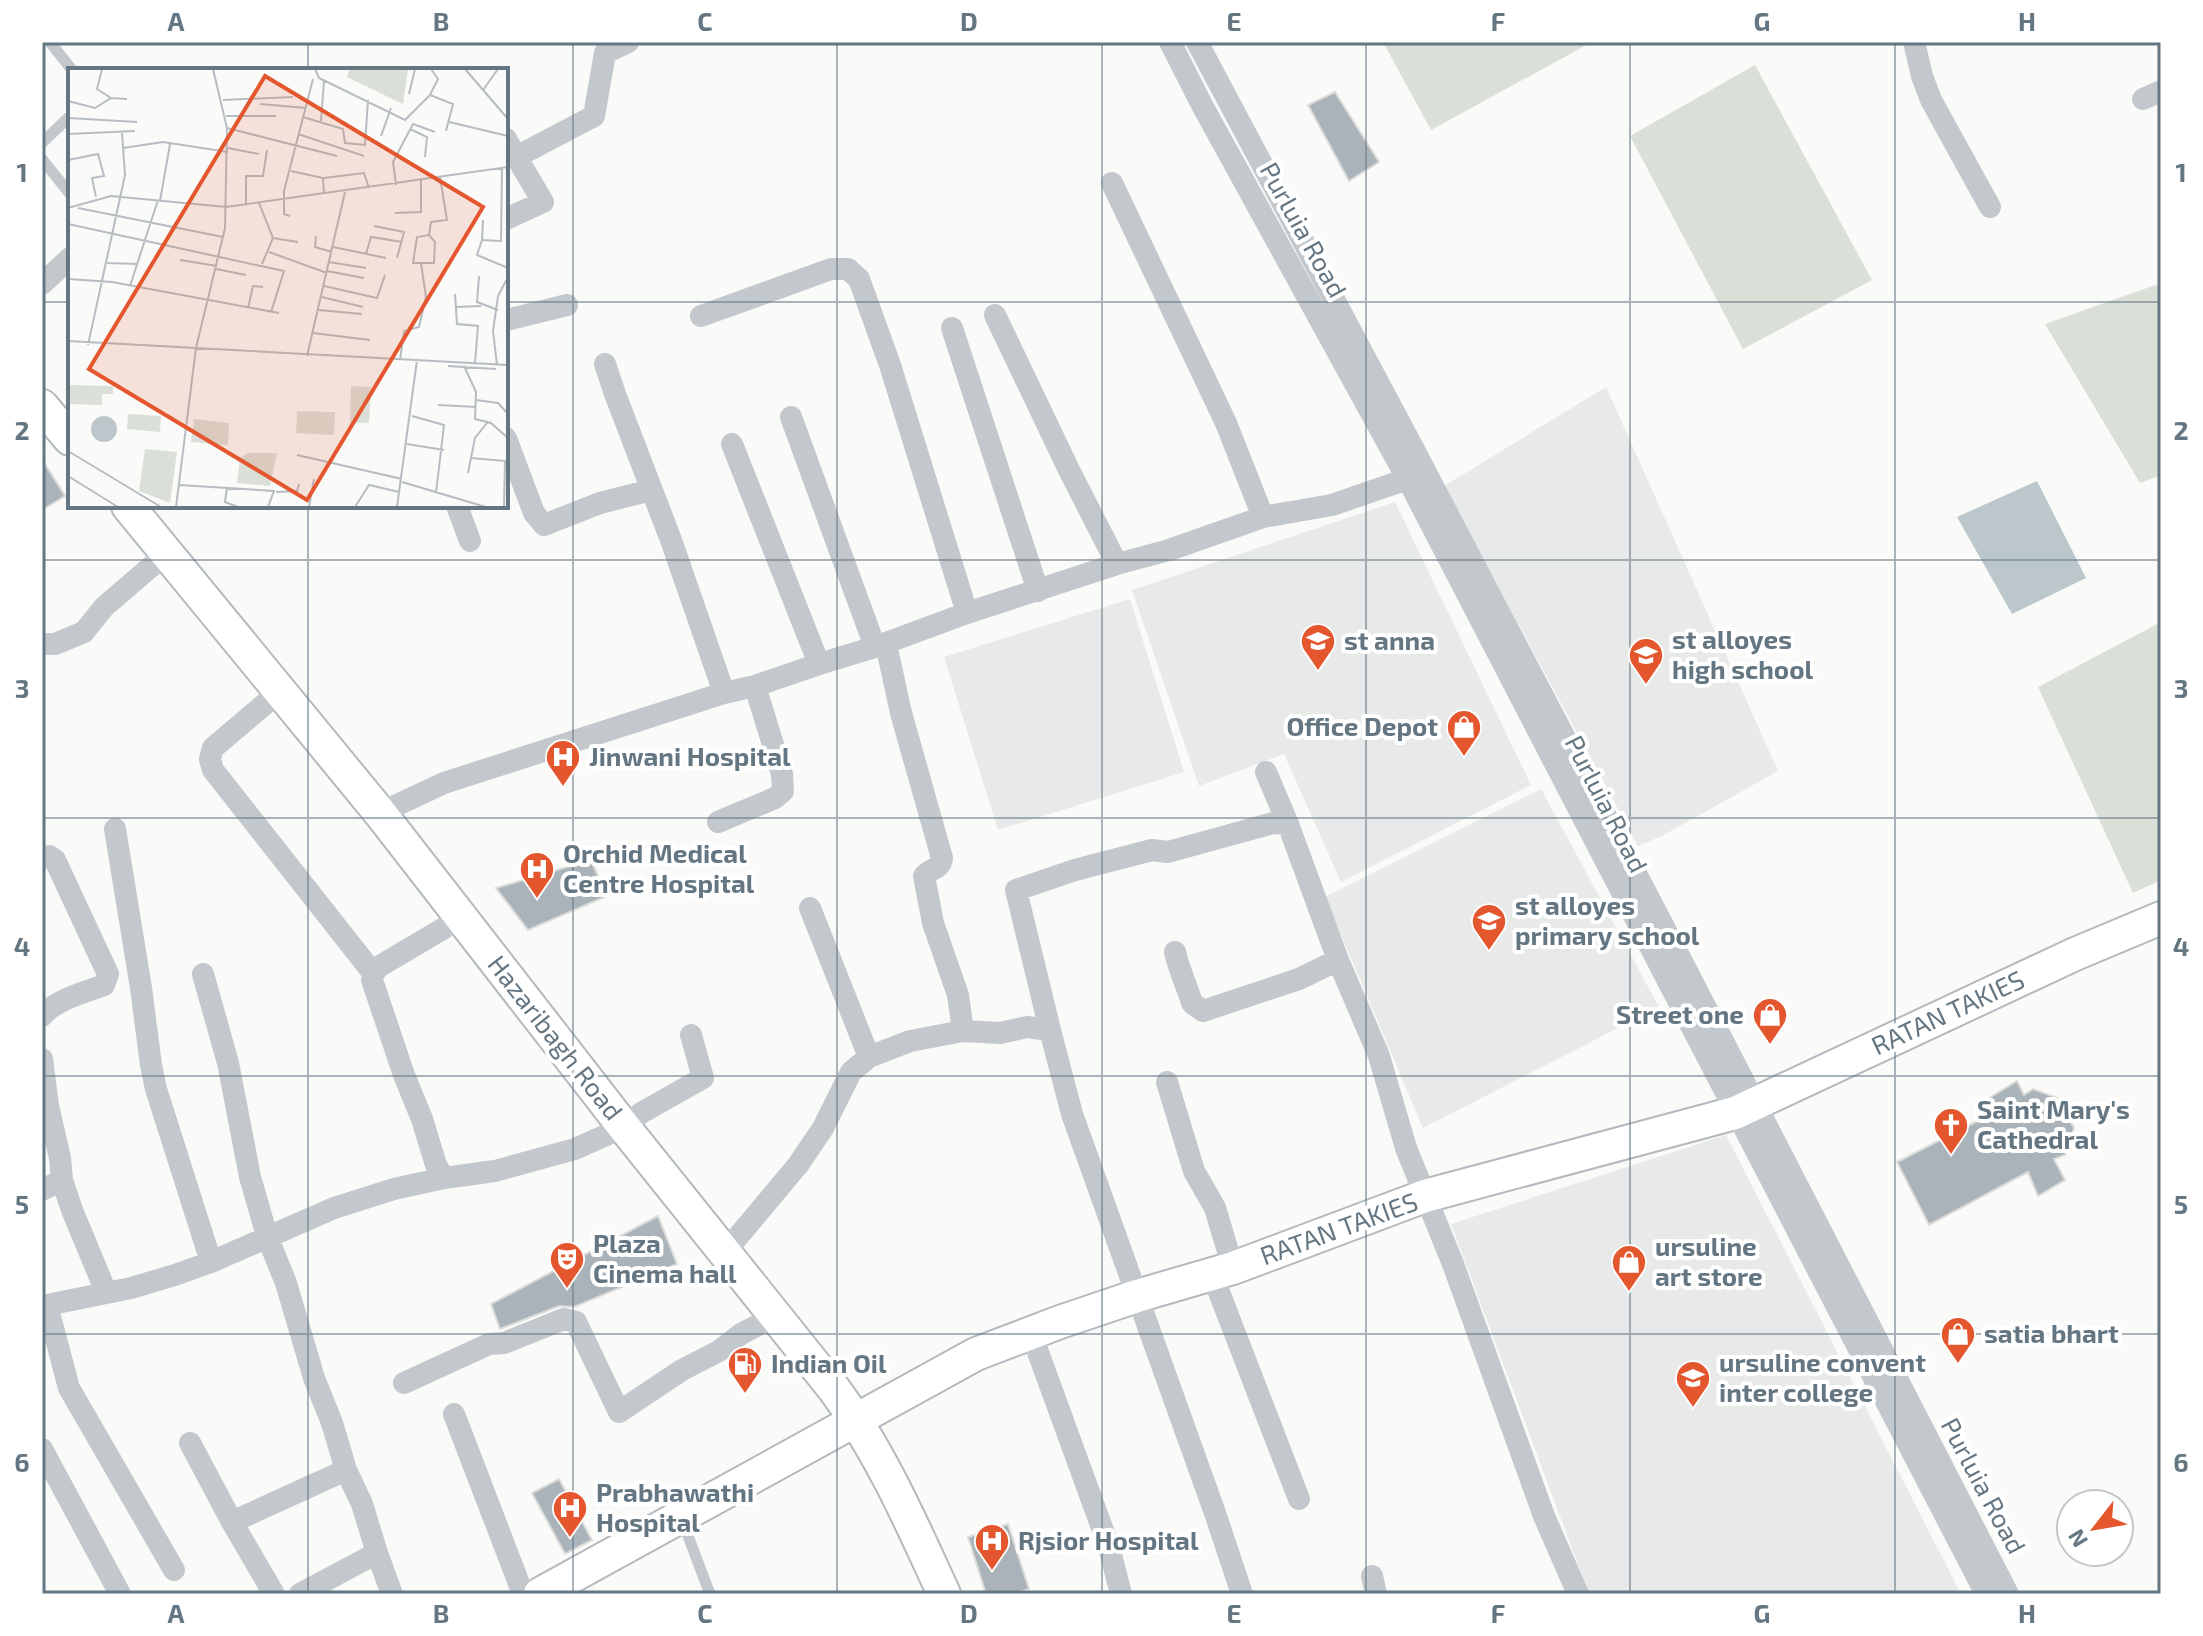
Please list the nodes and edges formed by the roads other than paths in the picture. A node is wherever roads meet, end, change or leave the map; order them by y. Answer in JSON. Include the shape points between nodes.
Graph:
{"nodes":[{"id":1,"x":50,"y":42,"type":"edge"},
{"id":2,"x":628,"y":42,"type":"edge"},
{"id":3,"x":1170,"y":42,"type":"edge"},
{"id":4,"x":1197,"y":42,"type":"edge"},
{"id":5,"x":1914,"y":42,"type":"edge"},
{"id":6,"x":70,"y":68,"type":"edge"},
{"id":7,"x":68,"y":118,"type":"edge"},
{"id":8,"x":42,"y":143,"type":"edge"},
{"id":9,"x":511,"y":148,"type":"edge"},
{"id":10,"x":42,"y":159,"type":"edge"},
{"id":11,"x":1112,"y":183,"type":"dead end"},
{"id":12,"x":68,"y":192,"type":"edge"},
{"id":13,"x":1990,"y":207,"type":"dead end"},
{"id":14,"x":508,"y":218,"type":"edge"},
{"id":15,"x":68,"y":260,"type":"edge"},
{"id":16,"x":42,"y":284,"type":"edge"},
{"id":17,"x":567,"y":305,"type":"dead end"},
{"id":18,"x":995,"y":315,"type":"dead end"},
{"id":19,"x":701,"y":316,"type":"dead end"},
{"id":20,"x":508,"y":320,"type":"edge"},
{"id":21,"x":952,"y":328,"type":"dead end"},
{"id":22,"x":605,"y":364,"type":"dead end"},
{"id":23,"x":791,"y":417,"type":"dead end"},
{"id":24,"x":508,"y":443,"type":"edge"},
{"id":25,"x":732,"y":444,"type":"dead end"},
{"id":26,"x":1417,"y":476,"type":"junction"},
{"id":27,"x":651,"y":490,"type":"junction"},
{"id":28,"x":130,"y":508,"type":"edge"},
{"id":29,"x":458,"y":508,"type":"edge"},
{"id":30,"x":1263,"y":517,"type":"junction"},
{"id":31,"x":470,"y":541,"type":"dead end"},
{"id":32,"x":168,"y":552,"type":"junction"},
{"id":33,"x":1117,"y":564,"type":"junction"},
{"id":34,"x":1038,"y":591,"type":"junction"},
{"id":35,"x":967,"y":613,"type":"junction"},
{"id":36,"x":42,"y":644,"type":"edge"},
{"id":37,"x":881,"y":646,"type":"junction"},
{"id":38,"x":819,"y":664,"type":"junction"},
{"id":39,"x":755,"y":686,"type":"junction"},
{"id":40,"x":279,"y":692,"type":"junction"},
{"id":41,"x":724,"y":693,"type":"junction"},
{"id":42,"x":1266,"y":772,"type":"dead end"},
{"id":43,"x":380,"y":813,"type":"junction"},
{"id":44,"x":718,"y":822,"type":"dead end"},
{"id":45,"x":1288,"y":824,"type":"junction"},
{"id":46,"x":115,"y":829,"type":"dead end"},
{"id":47,"x":42,"y":858,"type":"edge"},
{"id":48,"x":810,"y":908,"type":"dead end"},
{"id":49,"x":461,"y":918,"type":"junction"},
{"id":50,"x":2161,"y":918,"type":"edge"},
{"id":51,"x":1175,"y":952,"type":"dead end"},
{"id":52,"x":1338,"y":960,"type":"junction"},
{"id":53,"x":373,"y":973,"type":"junction"},
{"id":54,"x":203,"y":974,"type":"dead end"},
{"id":55,"x":42,"y":1016,"type":"edge"},
{"id":56,"x":1050,"y":1030,"type":"junction"},
{"id":57,"x":963,"y":1031,"type":"junction"},
{"id":58,"x":691,"y":1035,"type":"dead end"},
{"id":59,"x":869,"y":1057,"type":"junction"},
{"id":60,"x":42,"y":1059,"type":"edge"},
{"id":61,"x":1167,"y":1082,"type":"dead end"},
{"id":62,"x":1745,"y":1108,"type":"junction"},
{"id":63,"x":624,"y":1127,"type":"junction"},
{"id":64,"x":444,"y":1178,"type":"junction"},
{"id":65,"x":62,"y":1180,"type":"junction"},
{"id":66,"x":42,"y":1190,"type":"edge"},
{"id":67,"x":1425,"y":1196,"type":"junction"},
{"id":68,"x":267,"y":1236,"type":"junction"},
{"id":69,"x":725,"y":1252,"type":"junction"},
{"id":70,"x":211,"y":1262,"type":"junction"},
{"id":71,"x":1222,"y":1271,"type":"junction"},
{"id":72,"x":106,"y":1292,"type":"junction"},
{"id":73,"x":1137,"y":1296,"type":"junction"},
{"id":74,"x":45,"y":1306,"type":"edge"},
{"id":75,"x":775,"y":1316,"type":"junction"},
{"id":76,"x":1031,"y":1333,"type":"junction"},
{"id":77,"x":404,"y":1383,"type":"dead end"},
{"id":78,"x":454,"y":1414,"type":"dead end"},
{"id":79,"x":856,"y":1419,"type":"junction"},
{"id":80,"x":190,"y":1443,"type":"dead end"},
{"id":81,"x":42,"y":1449,"type":"edge"},
{"id":82,"x":346,"y":1470,"type":"junction"},
{"id":83,"x":1299,"y":1499,"type":"dead end"},
{"id":84,"x":681,"y":1516,"type":"junction"},
{"id":85,"x":232,"y":1522,"type":"junction"},
{"id":86,"x":377,"y":1553,"type":"junction"},
{"id":87,"x":174,"y":1570,"type":"dead end"},
{"id":88,"x":538,"y":1593,"type":"edge"},
{"id":89,"x":120,"y":1594,"type":"edge"},
{"id":90,"x":274,"y":1594,"type":"edge"},
{"id":91,"x":300,"y":1594,"type":"edge"},
{"id":92,"x":392,"y":1594,"type":"edge"},
{"id":93,"x":710,"y":1594,"type":"edge"},
{"id":94,"x":944,"y":1594,"type":"edge"},
{"id":95,"x":1121,"y":1594,"type":"edge"},
{"id":96,"x":1242,"y":1594,"type":"edge"},
{"id":97,"x":1578,"y":1594,"type":"edge"},
{"id":98,"x":1986,"y":1594,"type":"edge"},
{"id":99,"x":2008,"y":1594,"type":"edge"}],
"edges":[{"from":1,"to":6,"type":"lane"},
{"from":2,"to":9,"type":"street","via":[[605,53],[594,116]]},
{"from":3,"to":26,"type":"street","name":"Purluia Road"},
{"from":4,"to":26,"type":"street","name":"Purluia Road"},
{"from":5,"to":13,"type":"street","via":[[1931,100]]},
{"from":7,"to":8,"type":"lane"},
{"from":9,"to":14,"type":"street","via":[[543,202]]},
{"from":10,"to":12,"type":"lane"},
{"from":11,"to":30,"type":"street","via":[[1226,423]]},
{"from":15,"to":16,"type":"street"},
{"from":17,"to":20,"type":"street"},
{"from":18,"to":33,"type":"street"},
{"from":19,"to":35,"type":"street","via":[[831,269],[848,269],[859,279]]},
{"from":21,"to":34,"type":"street"},
{"from":22,"to":27,"type":"street"},
{"from":23,"to":37,"type":"street"},
{"from":24,"to":27,"type":"street","via":[[534,513],[544,525]]},
{"from":25,"to":38,"type":"street"},
{"from":26,"to":30,"type":"street","via":[[1332,505]]},
{"from":26,"to":62,"type":"street","name":"Purluia Road"},
{"from":27,"to":41,"type":"street"},
{"from":28,"to":32,"type":"street","name":"Hazaribagh Road"},
{"from":29,"to":31,"type":"street"},
{"from":30,"to":33,"type":"street"},
{"from":32,"to":36,"type":"street","via":[[104,607],[84,632]]},
{"from":32,"to":40,"type":"street","name":"Hazaribagh Road"},
{"from":33,"to":34,"type":"street"},
{"from":34,"to":35,"type":"street"},
{"from":35,"to":37,"type":"street"},
{"from":37,"to":38,"type":"street"},
{"from":37,"to":57,"type":"street","via":[[942,858],[924,876]]},
{"from":38,"to":39,"type":"street"},
{"from":39,"to":41,"type":"street"},
{"from":39,"to":44,"type":"street","via":[[783,791]]},
{"from":40,"to":43,"type":"street","name":"Hazaribagh Road"},
{"from":40,"to":53,"type":"street","via":[[213,748],[213,770]]},
{"from":41,"to":43,"type":"street","via":[[444,783]]},
{"from":42,"to":45,"type":"street"},
{"from":43,"to":49,"type":"street","name":"Hazaribagh Road"},
{"from":45,"to":52,"type":"street"},
{"from":45,"to":56,"type":"street","via":[[1273,823],[1168,852],[1152,850],[1016,890]]},
{"from":46,"to":70,"type":"street","via":[[153,1077]]},
{"from":47,"to":55,"type":"street","via":[[55,860],[108,974],[104,985],[59,1003]]},
{"from":48,"to":59,"type":"street"},
{"from":49,"to":53,"type":"street"},
{"from":49,"to":63,"type":"street","name":"Hazaribagh Road"},
{"from":50,"to":62,"type":"street","name":"RATAN TAKIES"},
{"from":51,"to":52,"type":"street","via":[[1192,1003],[1203,1011]]},
{"from":52,"to":67,"type":"street","via":[[1379,1056]]},
{"from":53,"to":64,"type":"street","via":[[404,1075]]},
{"from":54,"to":68,"type":"street"},
{"from":56,"to":57,"type":"street"},
{"from":56,"to":73,"type":"street","via":[[1072,1114]]},
{"from":57,"to":59,"type":"street","via":[[910,1041]]},
{"from":58,"to":63,"type":"street","via":[[703,1078]]},
{"from":59,"to":69,"type":"street","via":[[851,1072],[798,1165]]},
{"from":60,"to":65,"type":"street"},
{"from":61,"to":71,"type":"street","via":[[1194,1171],[1215,1208]]},
{"from":62,"to":67,"type":"street","name":"RATAN TAKIES"},
{"from":62,"to":98,"type":"street","name":"Purluia Road"},
{"from":62,"to":99,"type":"street","name":"Purluia Road"},
{"from":63,"to":64,"type":"street","via":[[575,1149],[495,1171]]},
{"from":63,"to":69,"type":"street","name":"Hazaribagh Road"},
{"from":64,"to":68,"type":"street","via":[[334,1208]]},
{"from":65,"to":66,"type":"street"},
{"from":65,"to":72,"type":"street"},
{"from":67,"to":71,"type":"street","name":"RATAN TAKIES"},
{"from":67,"to":97,"type":"street"},
{"from":68,"to":70,"type":"street"},
{"from":68,"to":82,"type":"street"},
{"from":69,"to":75,"type":"street","name":"Hazaribagh Road"},
{"from":70,"to":72,"type":"street"},
{"from":71,"to":73,"type":"street","name":"RATAN TAKIES"},
{"from":71,"to":83,"type":"street"},
{"from":72,"to":74,"type":"street"},
{"from":73,"to":76,"type":"street","name":"RATAN TAKIES"},
{"from":73,"to":96,"type":"street"},
{"from":74,"to":87,"type":"street","via":[[69,1388]]},
{"from":75,"to":77,"type":"street","via":[[619,1412],[576,1322],[564,1319],[489,1344]]},
{"from":75,"to":79,"type":"street","name":"Hazaribagh Road"},
{"from":76,"to":79,"type":"street","name":"RATAN TAKIES","via":[[976,1354]]},
{"from":76,"to":95,"type":"street"},
{"from":78,"to":88,"type":"street"},
{"from":79,"to":84,"type":"street","name":"RATAN TAKIES"},
{"from":79,"to":94,"type":"street","name":"Hazaribagh Road"},
{"from":80,"to":85,"type":"street"},
{"from":81,"to":89,"type":"street"},
{"from":82,"to":85,"type":"street"},
{"from":82,"to":86,"type":"street"},
{"from":84,"to":88,"type":"street","name":"RATAN TAKIES"},
{"from":84,"to":93,"type":"lane"},
{"from":85,"to":90,"type":"street"},
{"from":86,"to":91,"type":"street"},
{"from":86,"to":92,"type":"street"}]}
